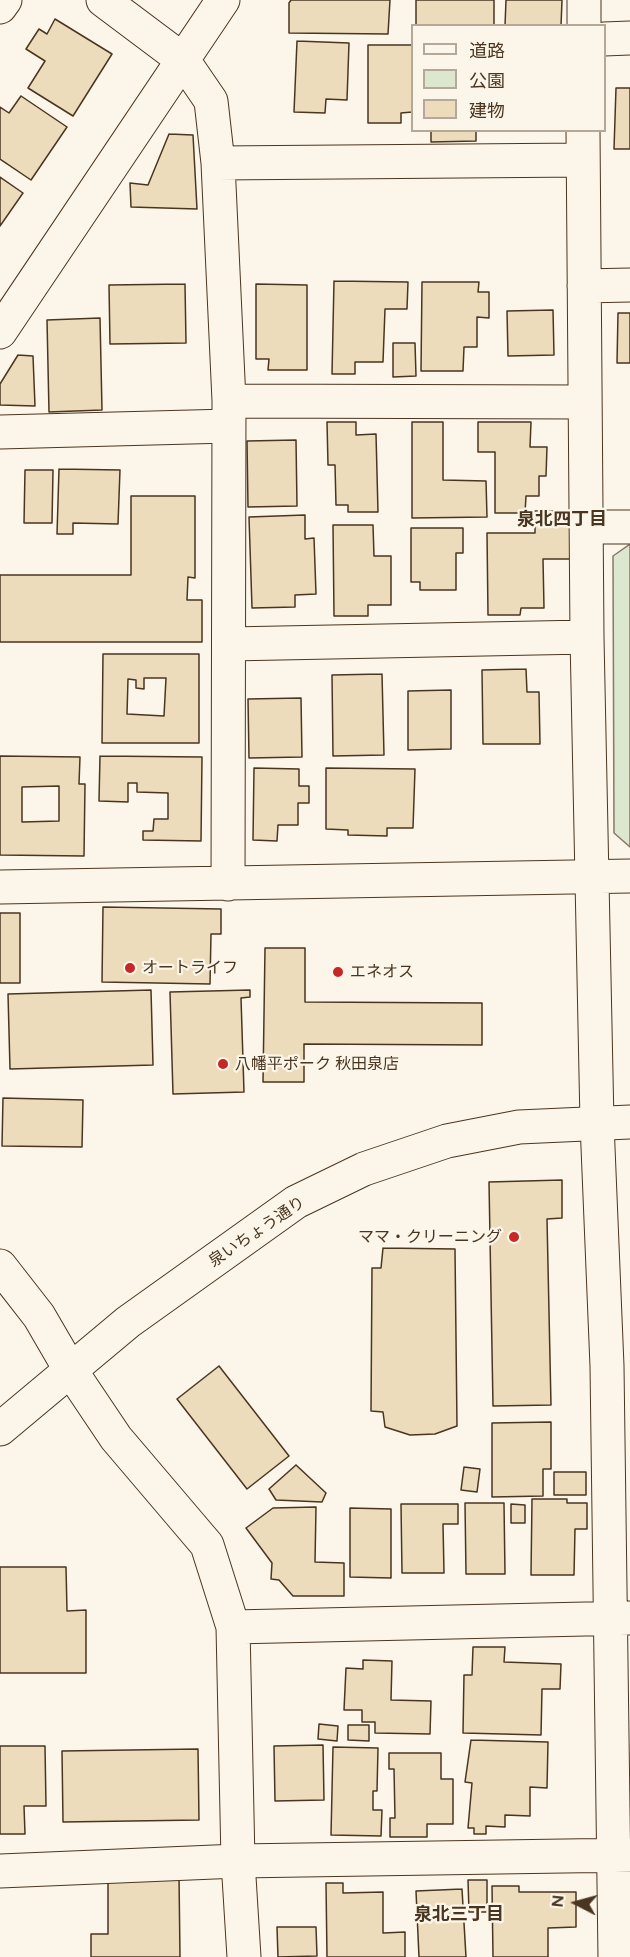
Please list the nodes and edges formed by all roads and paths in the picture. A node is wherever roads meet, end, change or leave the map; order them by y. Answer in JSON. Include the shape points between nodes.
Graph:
{"nodes":[{"id":1,"x":4,"y":0,"type":"edge"},
{"id":2,"x":103,"y":0,"type":"edge"},
{"id":3,"x":223,"y":0,"type":"edge"},
{"id":4,"x":584,"y":0,"type":"edge"},
{"id":5,"x":0,"y":7,"type":"edge"},
{"id":6,"x":584,"y":24,"type":"edge"},
{"id":7,"x":630,"y":38,"type":"edge"},
{"id":8,"x":606,"y":39,"type":"edge"},
{"id":9,"x":183,"y":60,"type":"junction"},
{"id":10,"x":583,"y":145,"type":"edge"},
{"id":11,"x":218,"y":163,"type":"junction"},
{"id":12,"x":630,"y":285,"type":"edge"},
{"id":13,"x":584,"y":286,"type":"junction"},
{"id":14,"x":0,"y":332,"type":"edge"},
{"id":15,"x":585,"y":402,"type":"junction"},
{"id":16,"x":229,"y":414,"type":"junction"},
{"id":17,"x":0,"y":432,"type":"edge"},
{"id":18,"x":586,"y":527,"type":"junction"},
{"id":19,"x":630,"y":527,"type":"edge"},
{"id":20,"x":587,"y":637,"type":"junction"},
{"id":21,"x":229,"y":644,"type":"junction"},
{"id":22,"x":630,"y":876,"type":"edge"},
{"id":23,"x":593,"y":877,"type":"junction"},
{"id":24,"x":228,"y":884,"type":"junction"},
{"id":25,"x":0,"y":887,"type":"edge"},
{"id":26,"x":630,"y":1122,"type":"edge"},
{"id":27,"x":597,"y":1123,"type":"junction"},
{"id":28,"x":0,"y":1266,"type":"edge"},
{"id":29,"x":618,"y":1366,"type":"edge"},
{"id":30,"x":71,"y":1371,"type":"junction"},
{"id":31,"x":0,"y":1429,"type":"edge"},
{"id":32,"x":620,"y":1618,"type":"edge"},
{"id":33,"x":233,"y":1627,"type":"junction"},
{"id":34,"x":622,"y":1855,"type":"edge"},
{"id":35,"x":238,"y":1861,"type":"junction"},
{"id":36,"x":0,"y":1871,"type":"edge"},
{"id":37,"x":244,"y":1957,"type":"edge"},
{"id":38,"x":615,"y":1957,"type":"edge"}],
"edges":[{"from":1,"to":5,"type":"street"},
{"from":2,"to":9,"type":"street"},
{"from":3,"to":9,"type":"street"},
{"from":4,"to":6,"type":"street"},
{"from":7,"to":8,"type":"street"},
{"from":9,"to":11,"type":"street","via":[[211,101]]},
{"from":9,"to":14,"type":"street"},
{"from":10,"to":11,"type":"street"},
{"from":10,"to":13,"type":"street"},
{"from":11,"to":16,"type":"street"},
{"from":12,"to":13,"type":"street"},
{"from":13,"to":15,"type":"street"},
{"from":15,"to":16,"type":"street"},
{"from":15,"to":18,"type":"street"},
{"from":16,"to":17,"type":"street"},
{"from":16,"to":21,"type":"street"},
{"from":18,"to":19,"type":"street"},
{"from":18,"to":20,"type":"street"},
{"from":20,"to":21,"type":"street"},
{"from":20,"to":23,"type":"street"},
{"from":21,"to":24,"type":"street"},
{"from":22,"to":23,"type":"street"},
{"from":23,"to":24,"type":"street"},
{"from":23,"to":27,"type":"street"},
{"from":24,"to":25,"type":"street"},
{"from":26,"to":27,"type":"street","name":"泉いちょう通り"},
{"from":27,"to":29,"type":"street"},
{"from":27,"to":30,"type":"street","name":"泉いちょう通り","via":[[519,1127],[447,1141],[364,1169],[296,1202],[128,1322]]},
{"from":28,"to":30,"type":"street","via":[[39,1316]]},
{"from":29,"to":32,"type":"street"},
{"from":30,"to":31,"type":"street","name":"泉いちょう通り"},
{"from":30,"to":33,"type":"street","via":[[116,1438],[207,1545]]},
{"from":32,"to":33,"type":"street"},
{"from":32,"to":34,"type":"street"},
{"from":33,"to":35,"type":"street"},
{"from":34,"to":35,"type":"street"},
{"from":34,"to":38,"type":"street"},
{"from":35,"to":36,"type":"street"},
{"from":35,"to":37,"type":"street"}]}
